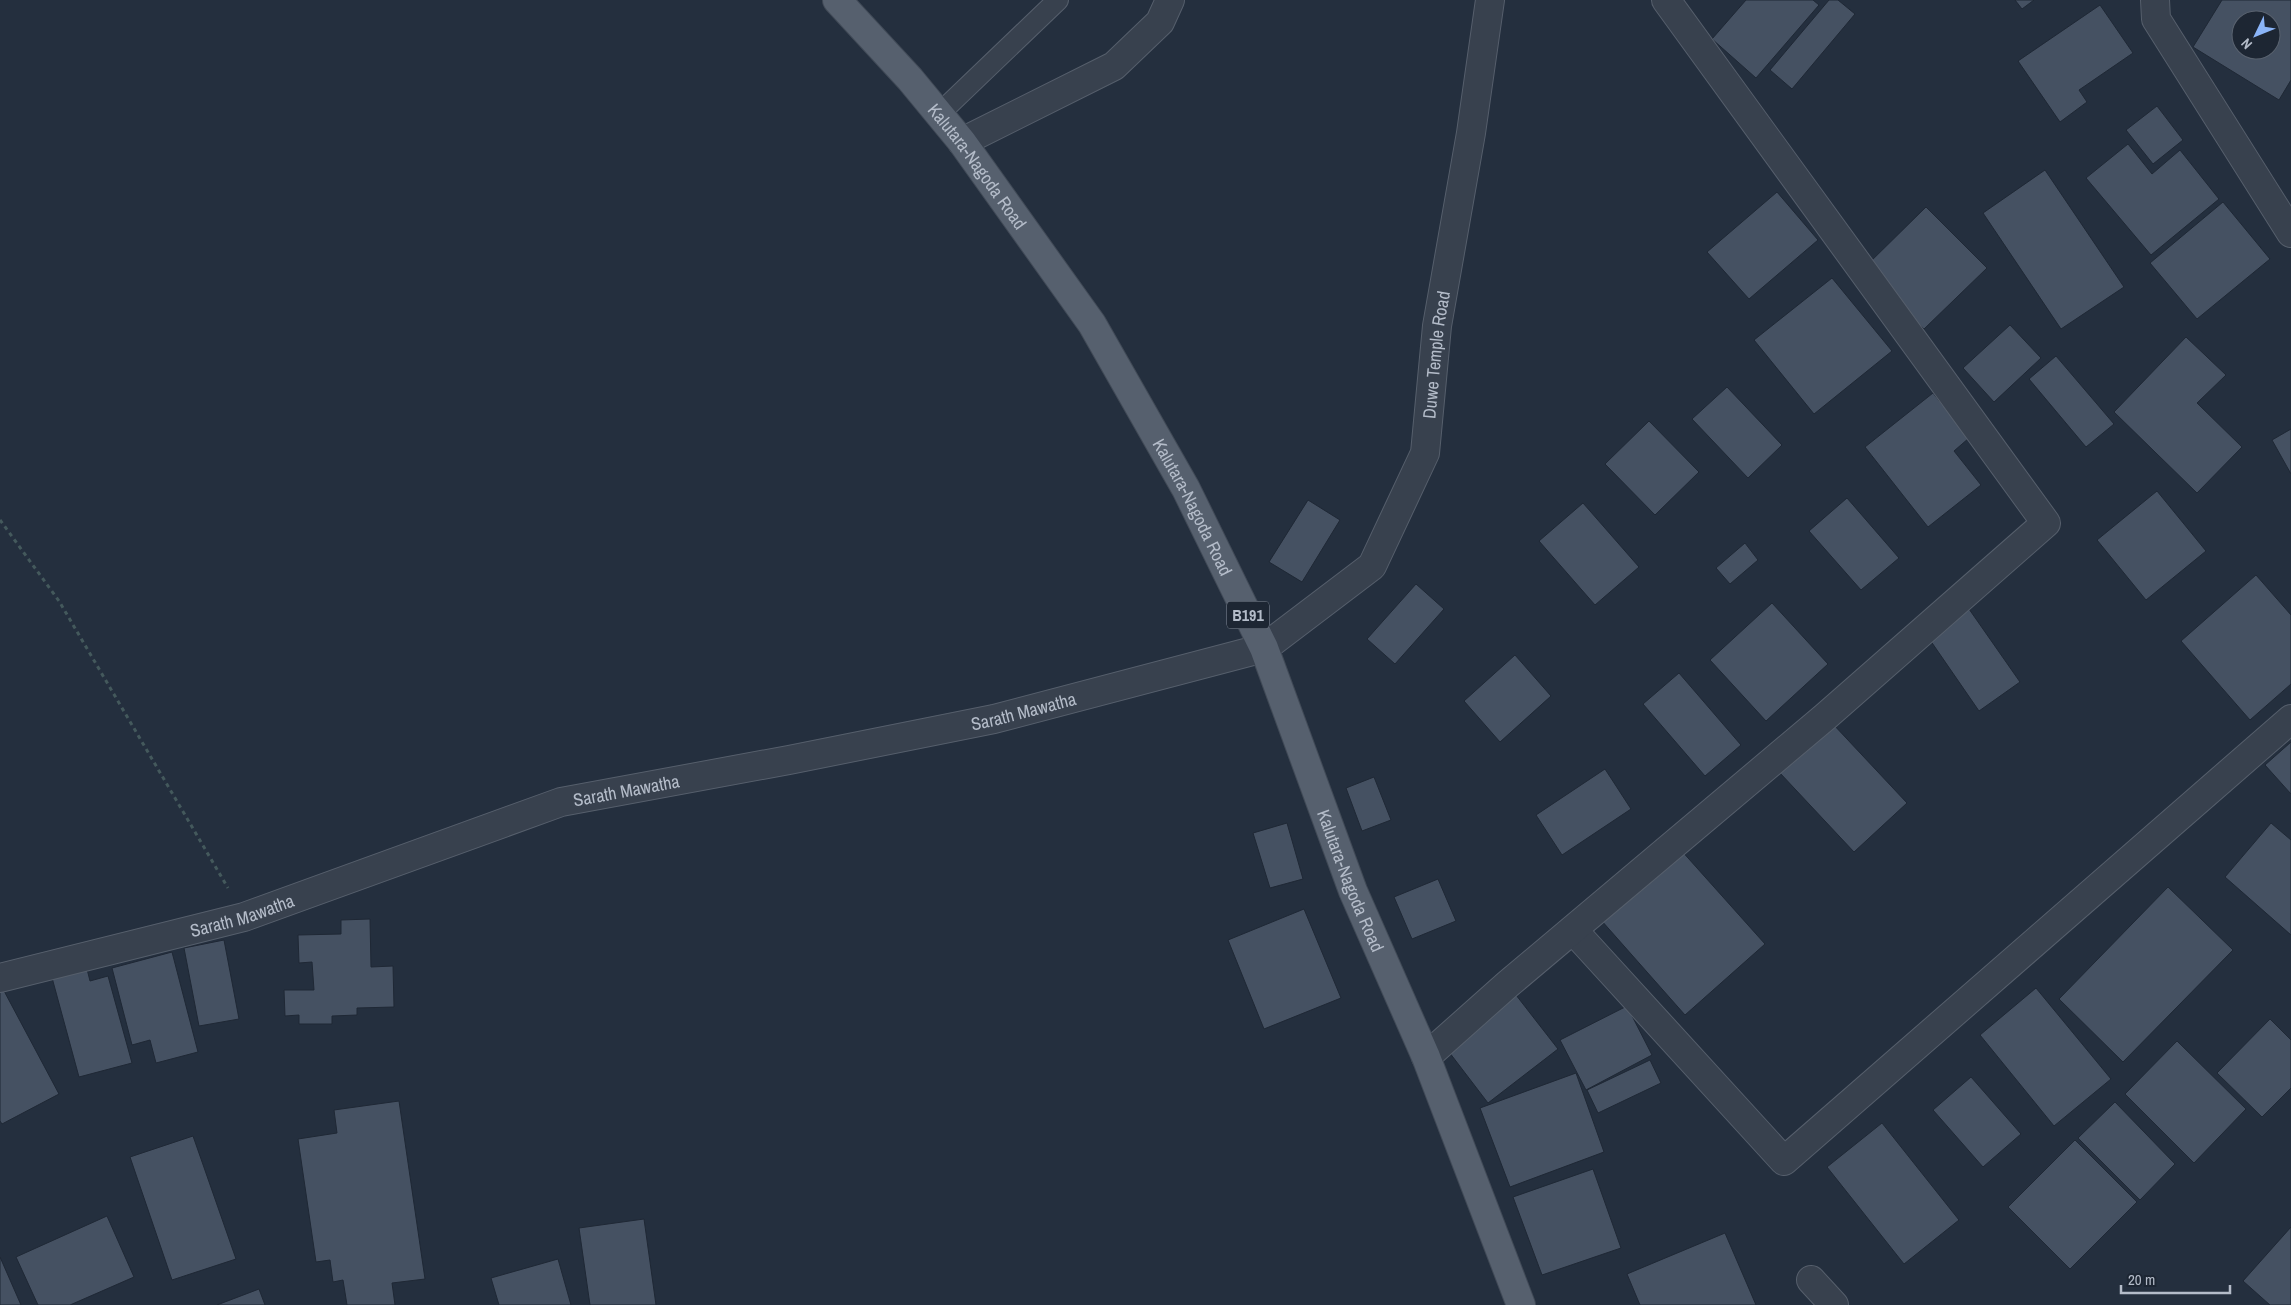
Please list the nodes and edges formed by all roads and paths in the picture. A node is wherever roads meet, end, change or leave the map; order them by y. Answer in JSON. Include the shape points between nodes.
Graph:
{"nodes":[{"id":1,"x":837,"y":0,"type":"edge"},
{"id":2,"x":1058,"y":0,"type":"edge"},
{"id":3,"x":1170,"y":0,"type":"edge"},
{"id":4,"x":1490,"y":0,"type":"edge"},
{"id":5,"x":1666,"y":0,"type":"edge"},
{"id":6,"x":2155,"y":0,"type":"edge"},
{"id":7,"x":939,"y":114,"type":"junction"},
{"id":8,"x":962,"y":142,"type":"junction"},
{"id":9,"x":2291,"y":233,"type":"edge"},
{"id":10,"x":0,"y":520,"type":"edge"},
{"id":11,"x":1264,"y":648,"type":"junction"},
{"id":12,"x":2291,"y":719,"type":"edge"},
{"id":13,"x":244,"y":917,"type":"junction"},
{"id":14,"x":1573,"y":930,"type":"junction"},
{"id":15,"x":0,"y":978,"type":"edge"},
{"id":16,"x":1426,"y":1057,"type":"junction"},
{"id":17,"x":1811,"y":1280,"type":"dead end"},
{"id":18,"x":1521,"y":1305,"type":"edge"},
{"id":19,"x":1834,"y":1305,"type":"edge"}],
"edges":[{"from":1,"to":7,"type":"main road","name":"Kalutara-Nagoda Road","number":"B191"},
{"from":2,"to":7,"type":"lane"},
{"from":3,"to":8,"type":"street","via":[[1160,22],[1114,66]]},
{"from":4,"to":11,"type":"street","name":"Duwe Temple Road","via":[[1471,133],[1437,326],[1424,453],[1372,566]]},
{"from":5,"to":14,"type":"street","via":[[2046,523],[1825,717]]},
{"from":6,"to":9,"type":"street","via":[[2156,19]]},
{"from":7,"to":8,"type":"main road","name":"Kalutara-Nagoda Road","number":"B191"},
{"from":8,"to":11,"type":"main road","name":"Kalutara-Nagoda Road","number":"B191","via":[[1092,324],[1186,489]]},
{"from":10,"to":13,"type":"path","via":[[59,601]]},
{"from":11,"to":13,"type":"street","name":"Sarath Mawatha","via":[[994,719],[561,802]]},
{"from":11,"to":16,"type":"main road","name":"Kalutara-Nagoda Road","number":"B191","via":[[1354,891]]},
{"from":12,"to":14,"type":"street","via":[[1784,1161]]},
{"from":13,"to":15,"type":"street","name":"Sarath Mawatha"},
{"from":14,"to":16,"type":"street"},
{"from":16,"to":18,"type":"main road","name":"Kalutara-Nagoda Road","number":"B191"},
{"from":17,"to":19,"type":"street"}]}
